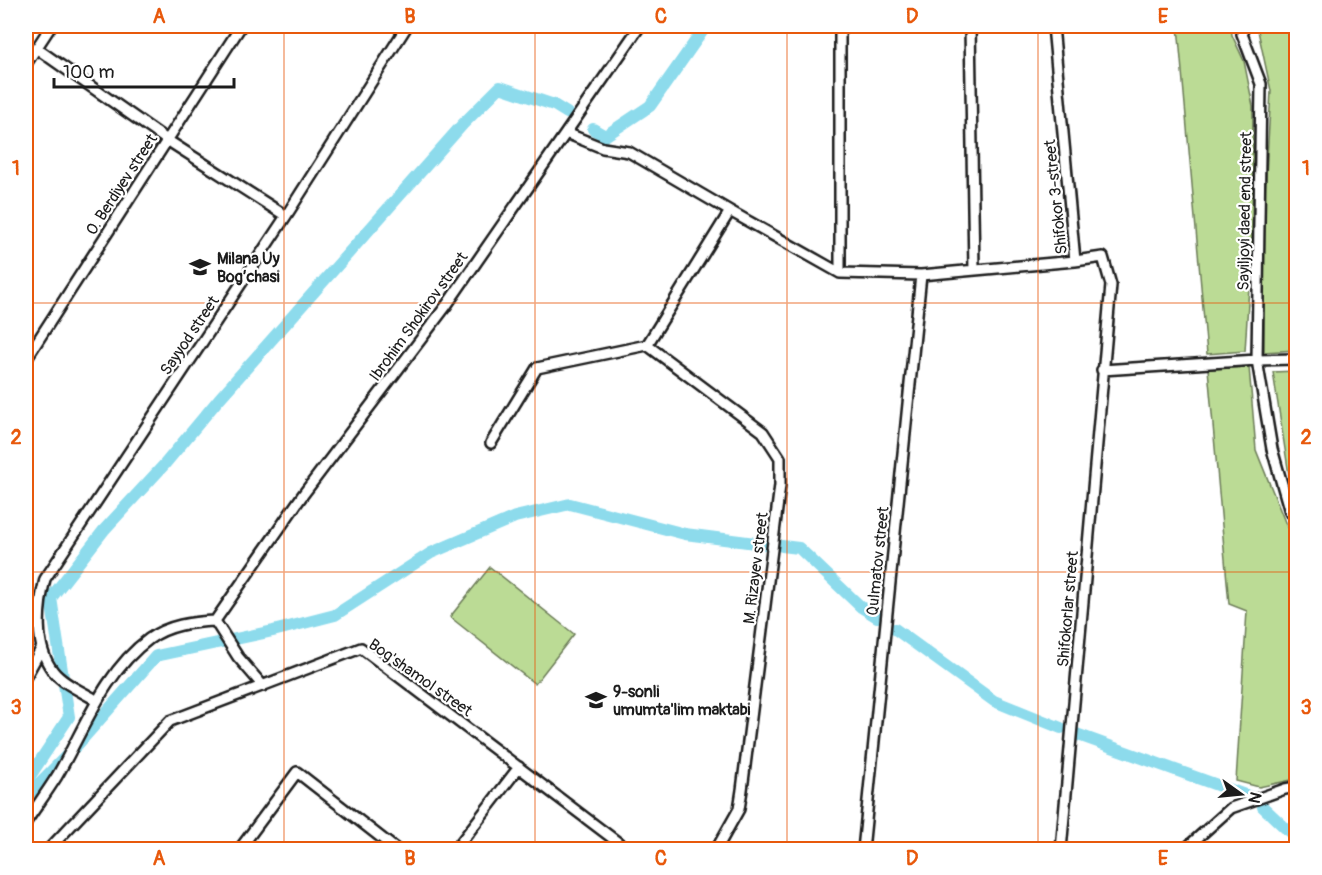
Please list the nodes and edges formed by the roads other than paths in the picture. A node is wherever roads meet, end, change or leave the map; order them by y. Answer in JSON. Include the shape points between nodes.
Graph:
{"nodes":[{"id":1,"x":51,"y":26,"type":"edge"},
{"id":2,"x":241,"y":26,"type":"edge"},
{"id":3,"x":407,"y":26,"type":"edge"},
{"id":4,"x":640,"y":26,"type":"edge"},
{"id":5,"x":840,"y":26,"type":"edge"},
{"id":6,"x":970,"y":26,"type":"edge"},
{"id":7,"x":1053,"y":26,"type":"edge"},
{"id":8,"x":1241,"y":26,"type":"edge"},
{"id":9,"x":36,"y":48,"type":"junction"},
{"id":10,"x":26,"y":64,"type":"edge"},
{"id":11,"x":566,"y":133,"type":"junction"},
{"id":12,"x":167,"y":140,"type":"junction"},
{"id":13,"x":730,"y":211,"type":"junction"},
{"id":14,"x":286,"y":216,"type":"junction"},
{"id":15,"x":1075,"y":261,"type":"junction"},
{"id":16,"x":974,"y":270,"type":"junction"},
{"id":17,"x":840,"y":273,"type":"junction"},
{"id":18,"x":921,"y":275,"type":"junction"},
{"id":19,"x":647,"y":345,"type":"junction"},
{"id":20,"x":26,"y":359,"type":"edge"},
{"id":21,"x":1296,"y":359,"type":"edge"},
{"id":22,"x":1257,"y":360,"type":"junction"},
{"id":23,"x":1102,"y":370,"type":"junction"},
{"id":24,"x":491,"y":443,"type":"dead end"},
{"id":25,"x":1296,"y":513,"type":"edge"},
{"id":26,"x":215,"y":621,"type":"junction"},
{"id":27,"x":41,"y":649,"type":"junction"},
{"id":28,"x":26,"y":676,"type":"edge"},
{"id":29,"x":263,"y":686,"type":"junction"},
{"id":30,"x":96,"y":700,"type":"junction"},
{"id":31,"x":519,"y":767,"type":"junction"},
{"id":32,"x":1296,"y":787,"type":"edge"},
{"id":33,"x":26,"y":822,"type":"edge"},
{"id":34,"x":48,"y":849,"type":"edge"},
{"id":35,"x":239,"y":849,"type":"edge"},
{"id":36,"x":397,"y":849,"type":"edge"},
{"id":37,"x":455,"y":849,"type":"edge"},
{"id":38,"x":628,"y":849,"type":"edge"},
{"id":39,"x":716,"y":849,"type":"edge"},
{"id":40,"x":863,"y":849,"type":"edge"},
{"id":41,"x":1060,"y":849,"type":"edge"},
{"id":42,"x":1184,"y":849,"type":"edge"}],
"edges":[{"from":1,"to":9,"type":"street"},
{"from":2,"to":12,"type":"street","name":"O. Berdiyev street"},
{"from":3,"to":14,"type":"street","name":"Sayyod street"},
{"from":4,"to":11,"type":"street","name":"Ibrohim Shokirov street"},
{"from":5,"to":17,"type":"street"},
{"from":6,"to":16,"type":"street"},
{"from":7,"to":15,"type":"street","name":"Shifokor 3-street"},
{"from":8,"to":22,"type":"street","name":"Sayiljoyi daed end street","via":[[1261,84]]},
{"from":9,"to":10,"type":"street"},
{"from":9,"to":12,"type":"street"},
{"from":11,"to":13,"type":"street","via":[[603,148],[629,152]]},
{"from":11,"to":26,"type":"street","name":"Ibrohim Shokirov street","via":[[447,306],[302,496]]},
{"from":12,"to":14,"type":"street"},
{"from":12,"to":20,"type":"street","name":"O. Berdiyev street"},
{"from":13,"to":17,"type":"street"},
{"from":13,"to":19,"type":"street"},
{"from":14,"to":27,"type":"street","name":"Sayyod street","via":[[45,579],[40,597]]},
{"from":15,"to":16,"type":"street"},
{"from":15,"to":23,"type":"street","name":"Shifokor 3-street","via":[[1103,257],[1111,285]]},
{"from":16,"to":18,"type":"street"},
{"from":17,"to":18,"type":"street"},
{"from":18,"to":40,"type":"street","name":"Qulmatov street"},
{"from":19,"to":24,"type":"street","via":[[537,368]]},
{"from":19,"to":39,"type":"street","name":"M. Rizayev street","via":[[763,432],[780,458],[780,485],[742,790],[739,808]]},
{"from":21,"to":22,"type":"street"},
{"from":22,"to":23,"type":"street"},
{"from":22,"to":25,"type":"street","name":"Sayiljoyi daed end street","via":[[1272,449],[1290,512]]},
{"from":23,"to":41,"type":"street","name":"Shifokorlar street"},
{"from":26,"to":29,"type":"street"},
{"from":26,"to":30,"type":"street","via":[[169,628],[149,639],[129,657]]},
{"from":27,"to":28,"type":"street"},
{"from":27,"to":30,"type":"street","name":"Sayyod street","via":[[53,672]]},
{"from":29,"to":31,"type":"street","name":"Bog'shamol street","via":[[361,648]]},
{"from":29,"to":34,"type":"street","name":"Bog'shamol street","via":[[170,721]]},
{"from":30,"to":33,"type":"street","via":[[56,778]]},
{"from":31,"to":37,"type":"street"},
{"from":31,"to":38,"type":"street","name":"Bog'shamol street"},
{"from":32,"to":42,"type":"street","via":[[1231,808]]},
{"from":35,"to":36,"type":"street","via":[[297,772]]}]}
